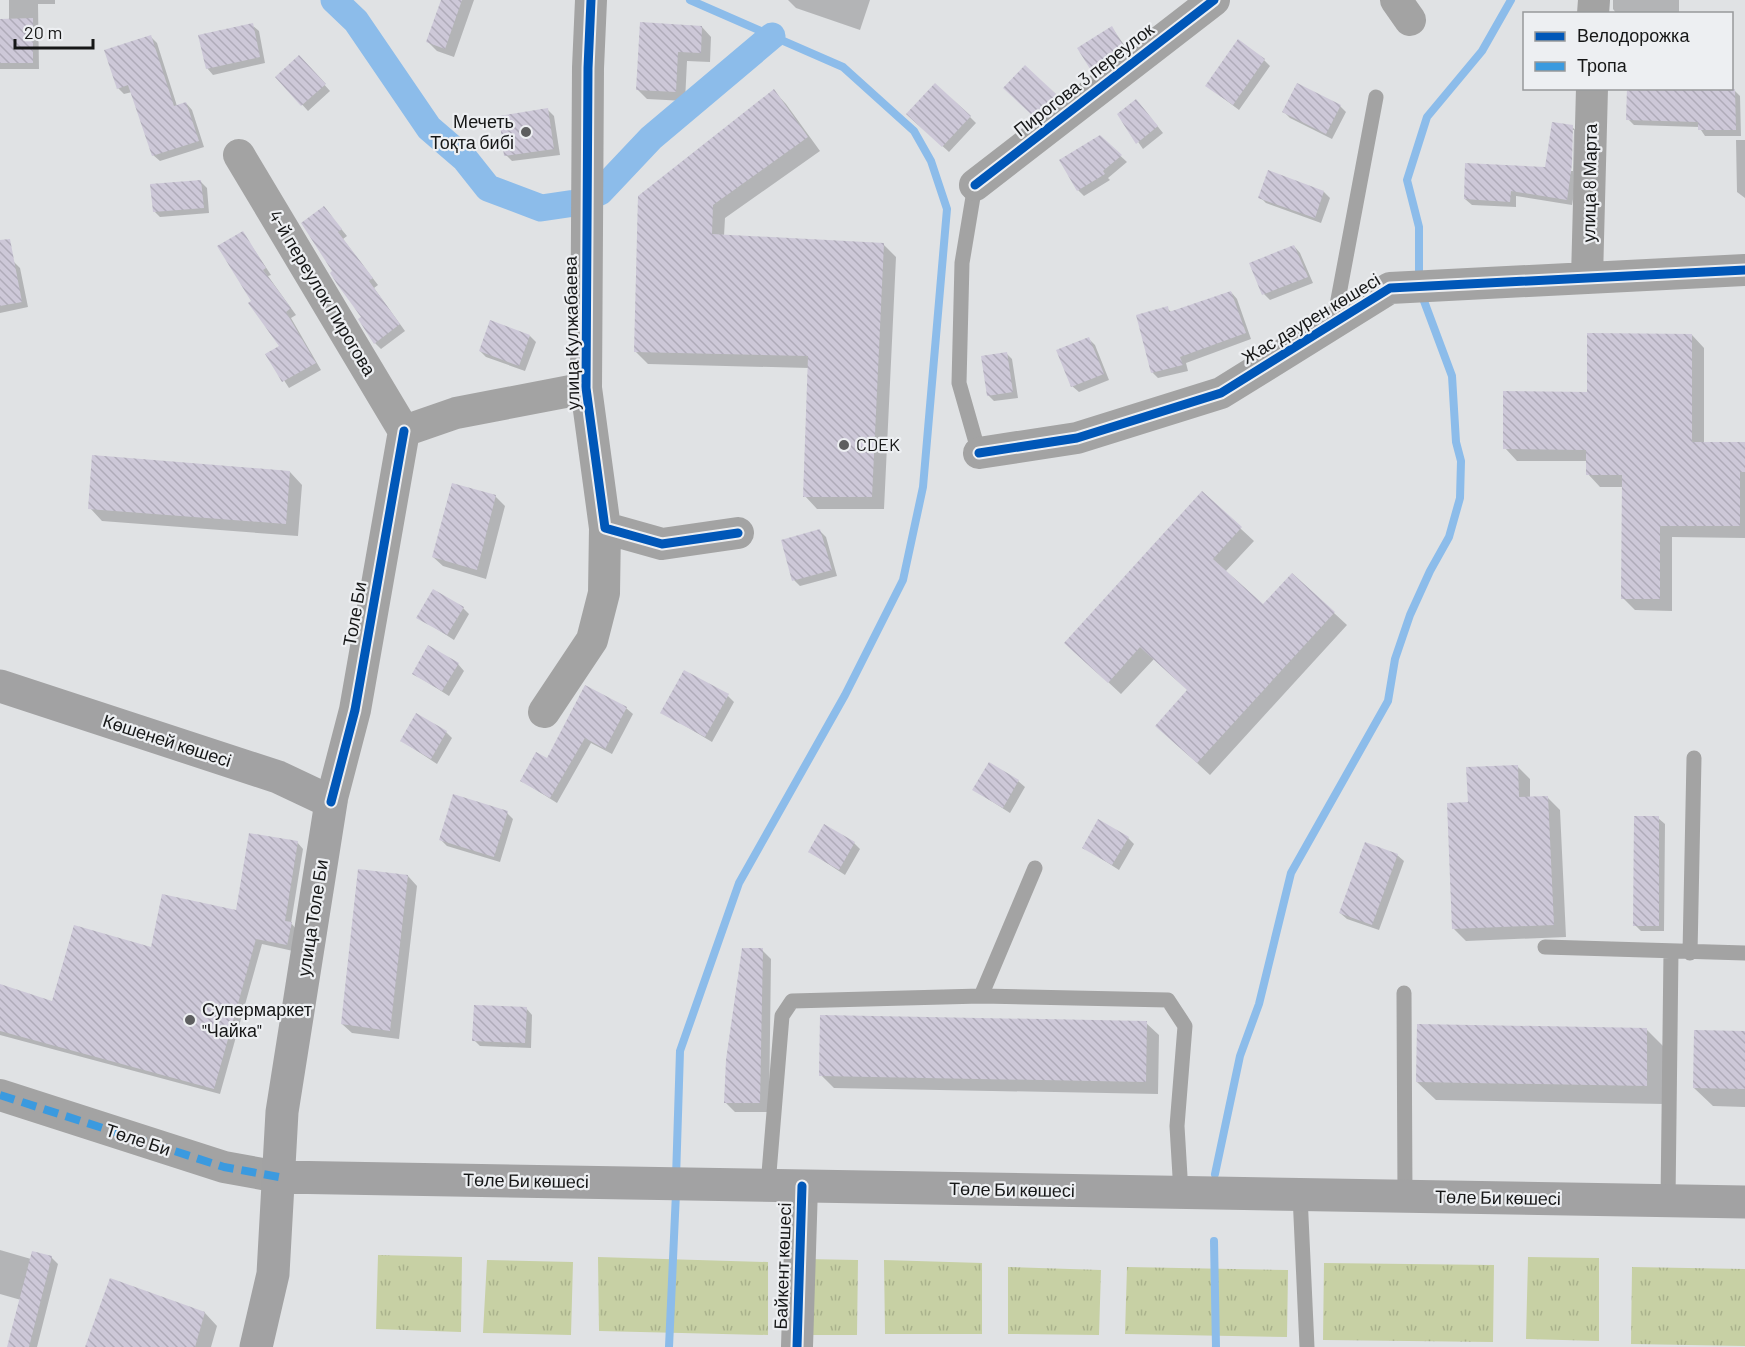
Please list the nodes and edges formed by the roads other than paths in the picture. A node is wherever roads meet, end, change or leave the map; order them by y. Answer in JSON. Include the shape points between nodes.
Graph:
{"nodes":[{"id":1,"x":591,"y":0,"type":"edge"},
{"id":2,"x":1214,"y":0,"type":"edge"},
{"id":3,"x":1592,"y":90,"type":"edge"},
{"id":4,"x":1376,"y":97,"type":"dead end"},
{"id":5,"x":239,"y":155,"type":"dead end"},
{"id":6,"x":975,"y":185,"type":"joint"},
{"id":7,"x":1745,"y":270,"type":"edge"},
{"id":8,"x":1587,"y":278,"type":"junction"},
{"id":9,"x":1469,"y":291,"type":"dead end"},
{"id":10,"x":1374,"y":314,"type":"dead end"},
{"id":11,"x":1334,"y":321,"type":"junction"},
{"id":12,"x":586,"y":388,"type":"junction"},
{"id":13,"x":404,"y":431,"type":"junction"},
{"id":14,"x":978,"y":453,"type":"joint"},
{"id":15,"x":605,"y":528,"type":"junction"},
{"id":16,"x":738,"y":533,"type":"dead end"},
{"id":17,"x":0,"y":686,"type":"edge"},
{"id":18,"x":544,"y":712,"type":"dead end"},
{"id":19,"x":1694,"y":758,"type":"dead end"},
{"id":20,"x":331,"y":802,"type":"junction"},
{"id":21,"x":1035,"y":868,"type":"dead end"},
{"id":22,"x":1545,"y":946,"type":"dead end"},
{"id":23,"x":1671,"y":951,"type":"junction"},
{"id":24,"x":1690,"y":953,"type":"junction"},
{"id":25,"x":1745,"y":953,"type":"edge"},
{"id":26,"x":1404,"y":993,"type":"dead end"},
{"id":27,"x":981,"y":996,"type":"junction"},
{"id":28,"x":0,"y":1095,"type":"edge"},
{"id":29,"x":279,"y":1176,"type":"junction"},
{"id":30,"x":768,"y":1185,"type":"junction"},
{"id":31,"x":802,"y":1186,"type":"junction"},
{"id":32,"x":1181,"y":1193,"type":"junction"},
{"id":33,"x":1300,"y":1195,"type":"junction"},
{"id":34,"x":1405,"y":1196,"type":"junction"},
{"id":35,"x":1668,"y":1201,"type":"junction"},
{"id":36,"x":1745,"y":1202,"type":"edge"},
{"id":37,"x":256,"y":1347,"type":"edge"},
{"id":38,"x":797,"y":1347,"type":"edge"},
{"id":39,"x":1307,"y":1347,"type":"edge"}],
"edges":[{"from":1,"to":12,"type":"street","name":"улица Кулжабаева"},
{"from":2,"to":6,"type":"street","name":"Пирогова 3 переулок"},
{"from":3,"to":8,"type":"street","name":"улица 8 Марта"},
{"from":4,"to":11,"type":"lane"},
{"from":5,"to":13,"type":"street","name":"4-й переулок Пирогова"},
{"from":6,"to":14,"type":"lane","via":[[962,263],[959,383]]},
{"from":7,"to":8,"type":"street","name":"Жас дәурен көшесі"},
{"from":8,"to":11,"type":"street","name":"Жас дәурен көшесі","via":[[1390,288]]},
{"from":9,"to":10,"type":"street"},
{"from":11,"to":14,"type":"street","name":"Жас дәурен көшесі","via":[[1221,393],[1077,438]]},
{"from":12,"to":13,"type":"street","name":"улица Кулжабаева","via":[[456,413]]},
{"from":12,"to":15,"type":"street","name":"улица Кулжабаева"},
{"from":13,"to":20,"type":"street","name":"Толе Би","via":[[355,710]]},
{"from":15,"to":16,"type":"street","via":[[662,544]]},
{"from":15,"to":18,"type":"street","name":"улица Кулжабаева","via":[[604,593],[592,640]]},
{"from":17,"to":20,"type":"main road","name":"Көшеней көшесі","via":[[278,777]]},
{"from":19,"to":24,"type":"lane"},
{"from":20,"to":29,"type":"main road","name":"улица Толе Би","via":[[282,1112]]},
{"from":21,"to":27,"type":"lane"},
{"from":22,"to":23,"type":"lane"},
{"from":23,"to":24,"type":"lane"},
{"from":23,"to":35,"type":"lane"},
{"from":24,"to":25,"type":"lane"},
{"from":26,"to":34,"type":"lane"},
{"from":27,"to":30,"type":"lane","via":[[792,1001],[782,1017]]},
{"from":27,"to":32,"type":"lane","via":[[1168,1000],[1185,1026],[1178,1126]]},
{"from":28,"to":29,"type":"street","name":"Төле Би","via":[[224,1167]]},
{"from":29,"to":30,"type":"main road","name":"Төле Би көшесі"},
{"from":29,"to":37,"type":"main road","name":"улица Толе Би","via":[[273,1274]]},
{"from":30,"to":31,"type":"main road","name":"Төле Би көшесі"},
{"from":31,"to":32,"type":"main road","name":"Төле Би көшесі"},
{"from":31,"to":38,"type":"street","name":"Байкент көшесі"},
{"from":32,"to":33,"type":"main road","name":"Төле Би көшесі"},
{"from":33,"to":34,"type":"main road","name":"Төле Би көшесі"},
{"from":33,"to":39,"type":"lane"},
{"from":34,"to":35,"type":"main road","name":"Төле Би көшесі"},
{"from":35,"to":36,"type":"main road","name":"Төле Би көшесі"}]}
